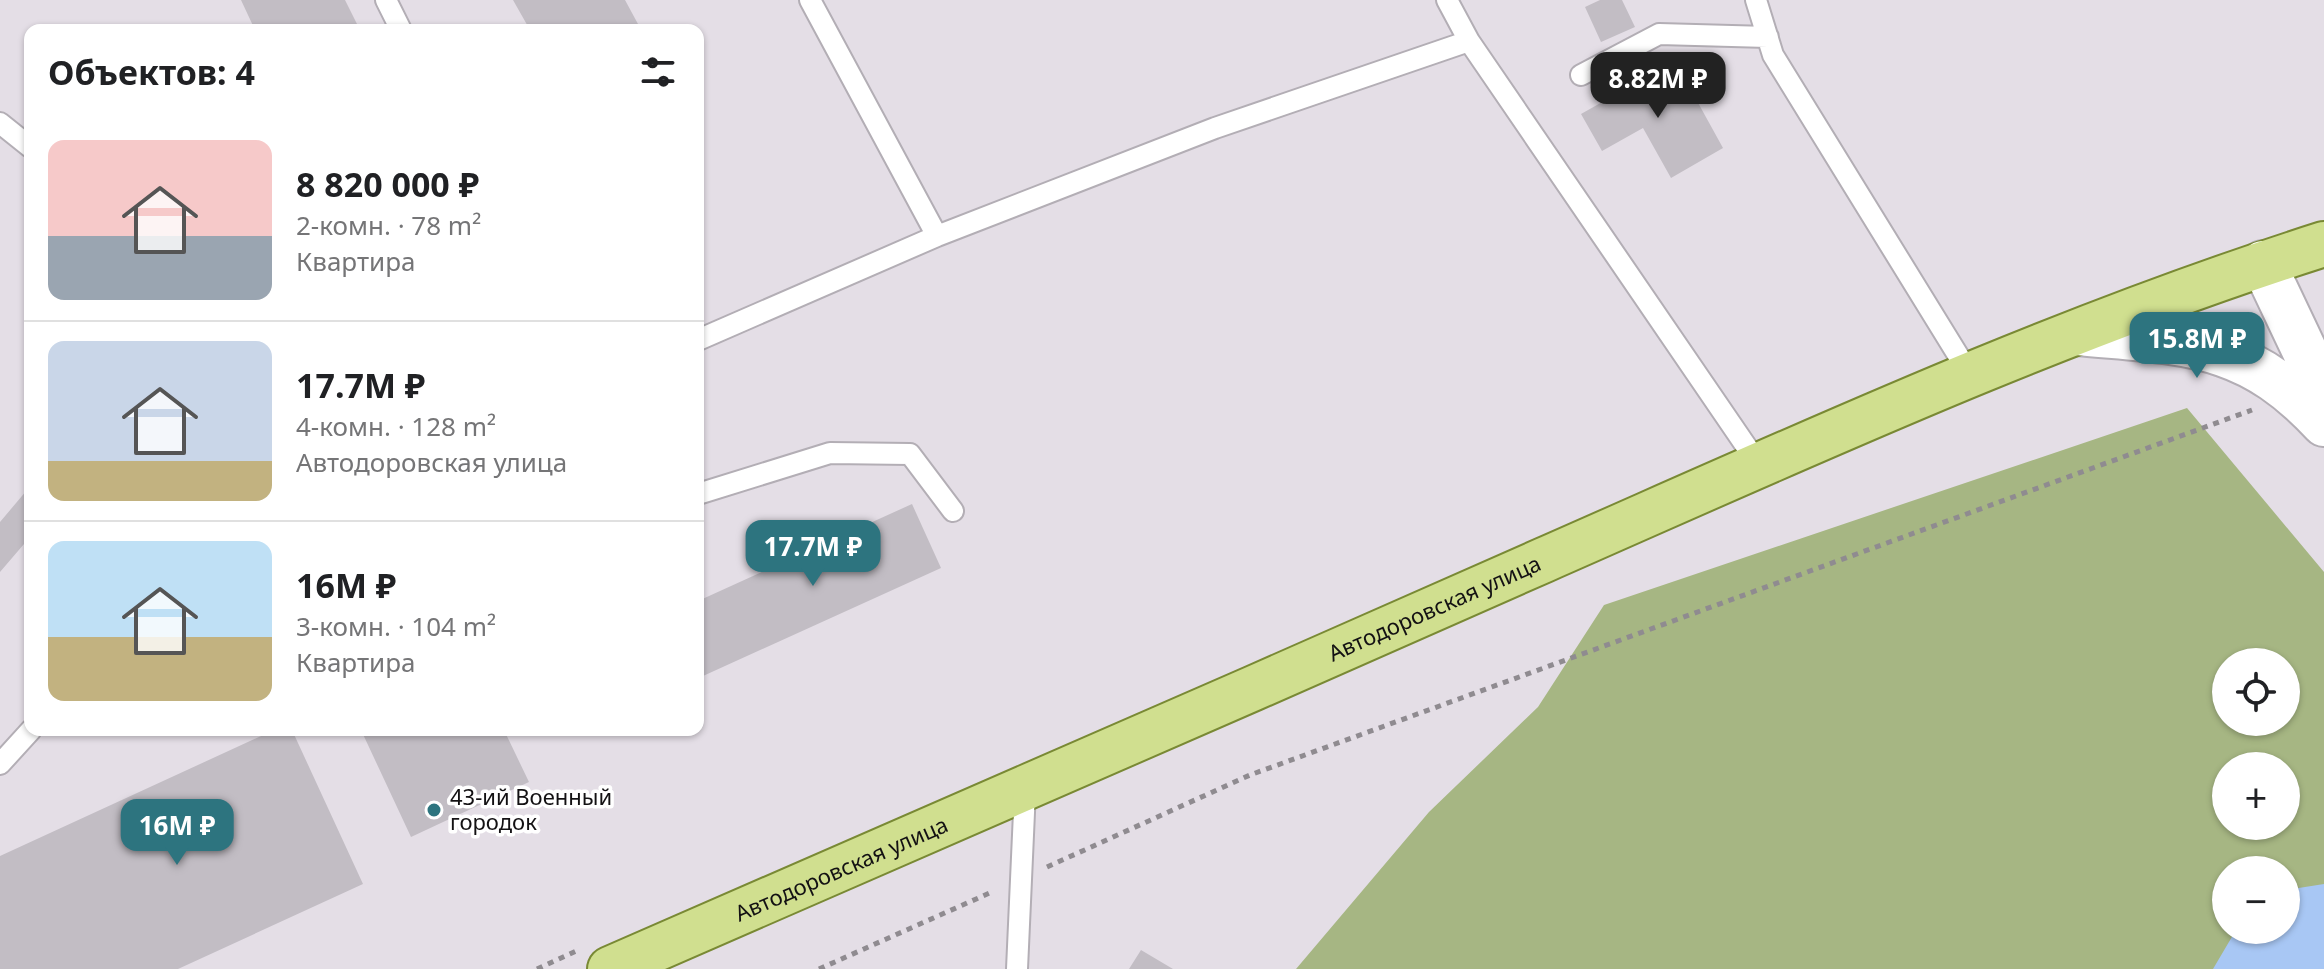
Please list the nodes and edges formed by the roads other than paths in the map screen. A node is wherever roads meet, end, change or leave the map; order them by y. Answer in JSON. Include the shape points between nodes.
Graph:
{"nodes":[{"id":1,"x":386,"y":0,"type":"edge"},
{"id":2,"x":810,"y":0,"type":"edge"},
{"id":3,"x":1447,"y":0,"type":"edge"},
{"id":4,"x":1756,"y":0,"type":"edge"},
{"id":5,"x":398,"y":24,"type":"edge"},
{"id":6,"x":1768,"y":37,"type":"junction"},
{"id":7,"x":1469,"y":41,"type":"junction"},
{"id":8,"x":1581,"y":75,"type":"dead end"},
{"id":9,"x":0,"y":123,"type":"edge"},
{"id":10,"x":24,"y":142,"type":"edge"},
{"id":11,"x":937,"y":236,"type":"junction"},
{"id":12,"x":2322,"y":251,"type":"edge"},
{"id":13,"x":2263,"y":263,"type":"junction"},
{"id":14,"x":2078,"y":333,"type":"junction"},
{"id":15,"x":704,"y":337,"type":"edge"},
{"id":16,"x":1969,"y":373,"type":"junction"},
{"id":17,"x":2324,"y":392,"type":"edge"},
{"id":18,"x":2324,"y":424,"type":"edge"},
{"id":19,"x":1759,"y":465,"type":"junction"},
{"id":20,"x":704,"y":492,"type":"edge"},
{"id":21,"x":953,"y":511,"type":"dead end"},
{"id":22,"x":26,"y":736,"type":"edge"},
{"id":23,"x":0,"y":764,"type":"edge"},
{"id":24,"x":1025,"y":790,"type":"junction"},
{"id":25,"x":610,"y":969,"type":"edge"},
{"id":26,"x":1017,"y":969,"type":"edge"}],
"edges":[{"from":1,"to":5,"type":"lane"},
{"from":2,"to":11,"type":"lane"},
{"from":3,"to":7,"type":"lane"},
{"from":4,"to":6,"type":"lane"},
{"from":6,"to":8,"type":"lane","via":[[1659,34]]},
{"from":6,"to":16,"type":"lane","via":[[1773,55]]},
{"from":7,"to":11,"type":"lane","via":[[1215,128]]},
{"from":7,"to":19,"type":"lane"},
{"from":9,"to":10,"type":"lane"},
{"from":11,"to":15,"type":"lane"},
{"from":12,"to":13,"type":"main road","name":"Автодоровская улица"},
{"from":13,"to":14,"type":"main road","name":"Автодоровская улица"},
{"from":13,"to":17,"type":"main road"},
{"from":14,"to":16,"type":"main road","name":"Автодоровская улица"},
{"from":14,"to":18,"type":"main road","via":[[2197,344],[2245,361]]},
{"from":16,"to":19,"type":"main road","name":"Автодоровская улица"},
{"from":19,"to":24,"type":"main road","name":"Автодоровская улица"},
{"from":20,"to":21,"type":"lane","via":[[830,453],[910,454]]},
{"from":22,"to":23,"type":"lane"},
{"from":24,"to":25,"type":"main road","name":"Автодоровская улица"},
{"from":24,"to":26,"type":"lane"}]}
